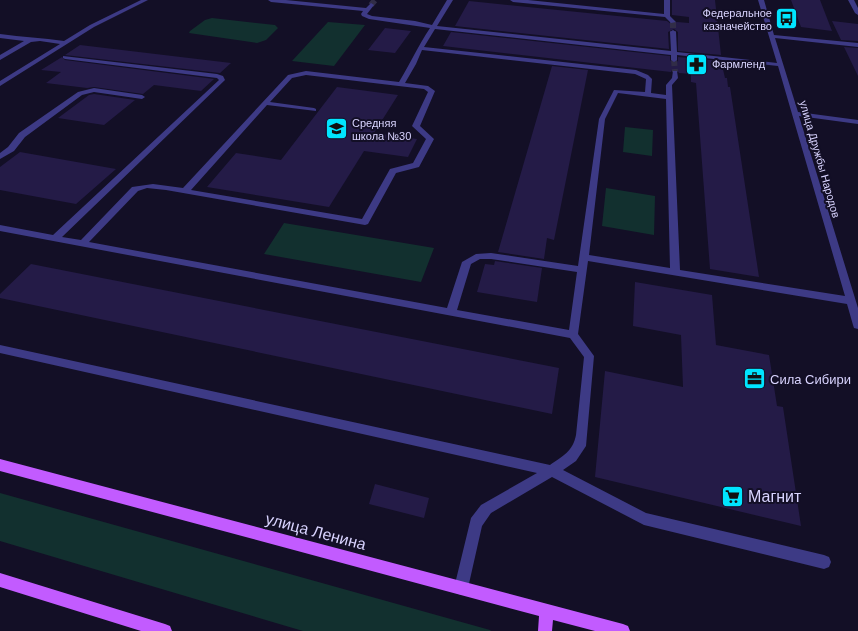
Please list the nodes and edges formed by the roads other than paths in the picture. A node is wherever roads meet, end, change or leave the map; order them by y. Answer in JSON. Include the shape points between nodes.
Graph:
{"nodes":[{"id":1,"x":145,"y":0,"type":"edge"},
{"id":2,"x":271,"y":0,"type":"edge"},
{"id":3,"x":450,"y":0,"type":"edge"},
{"id":4,"x":513,"y":0,"type":"edge"},
{"id":5,"x":667,"y":0,"type":"edge"},
{"id":6,"x":761,"y":0,"type":"edge"},
{"id":7,"x":851,"y":0,"type":"edge"},
{"id":8,"x":370,"y":5,"type":"tunnel mouth"},
{"id":9,"x":366,"y":10,"type":"junction"},
{"id":10,"x":858,"y":13,"type":"edge"},
{"id":11,"x":667,"y":16,"type":"junction"},
{"id":12,"x":673,"y":22,"type":"dead end"},
{"id":13,"x":433,"y":27,"type":"junction"},
{"id":14,"x":673,"y":32,"type":"tunnel mouth"},
{"id":15,"x":0,"y":36,"type":"edge"},
{"id":16,"x":772,"y":36,"type":"junction"},
{"id":17,"x":30,"y":40,"type":"junction"},
{"id":18,"x":65,"y":43,"type":"junction"},
{"id":19,"x":858,"y":45,"type":"edge"},
{"id":20,"x":421,"y":48,"type":"junction"},
{"id":21,"x":65,"y":57,"type":"dead end"},
{"id":22,"x":674,"y":57,"type":"junction"},
{"id":23,"x":0,"y":58,"type":"edge"},
{"id":24,"x":780,"y":65,"type":"junction"},
{"id":25,"x":675,"y":72,"type":"tunnel mouth"},
{"id":26,"x":0,"y":84,"type":"edge"},
{"id":27,"x":401,"y":84,"type":"junction"},
{"id":28,"x":648,"y":95,"type":"junction"},
{"id":29,"x":142,"y":97,"type":"dead end"},
{"id":30,"x":669,"y":97,"type":"junction"},
{"id":31,"x":265,"y":103,"type":"junction"},
{"id":32,"x":314,"y":110,"type":"dead end"},
{"id":33,"x":796,"y":114,"type":"junction"},
{"id":34,"x":858,"y":122,"type":"edge"},
{"id":35,"x":0,"y":157,"type":"edge"},
{"id":36,"x":185,"y":191,"type":"junction"},
{"id":37,"x":0,"y":228,"type":"edge"},
{"id":38,"x":54,"y":239,"type":"junction"},
{"id":39,"x":82,"y":244,"type":"junction"},
{"id":40,"x":584,"y":258,"type":"junction"},
{"id":41,"x":582,"y":270,"type":"junction"},
{"id":42,"x":675,"y":273,"type":"junction"},
{"id":43,"x":851,"y":302,"type":"junction"},
{"id":44,"x":451,"y":312,"type":"junction"},
{"id":45,"x":858,"y":325,"type":"edge"},
{"id":46,"x":573,"y":335,"type":"junction"},
{"id":47,"x":0,"y":350,"type":"edge"},
{"id":48,"x":0,"y":465,"type":"edge"},
{"id":49,"x":552,"y":471,"type":"junction"},
{"id":50,"x":824,"y":562,"type":"dead end"},
{"id":51,"x":0,"y":580,"type":"edge"},
{"id":52,"x":461,"y":588,"type":"junction"},
{"id":53,"x":547,"y":611,"type":"junction"},
{"id":54,"x":165,"y":631,"type":"edge"},
{"id":55,"x":545,"y":631,"type":"edge"},
{"id":56,"x":623,"y":631,"type":"edge"}],
"edges":[{"from":1,"to":18,"type":"street","via":[[92,26]]},
{"from":2,"to":9,"type":"street"},
{"from":3,"to":13,"type":"street"},
{"from":4,"to":11,"type":"street"},
{"from":5,"to":11,"type":"street"},
{"from":6,"to":16,"type":"street","name":"улица Дружбы Народов"},
{"from":7,"to":10,"type":"street"},
{"from":8,"to":9,"type":"street"},
{"from":9,"to":13,"type":"street","via":[[364,15],[367,17]]},
{"from":11,"to":12,"type":"street"},
{"from":13,"to":20,"type":"street"},
{"from":13,"to":22,"type":"street"},
{"from":14,"to":22,"type":"street"},
{"from":15,"to":17,"type":"street"},
{"from":16,"to":19,"type":"street"},
{"from":16,"to":24,"type":"street","name":"улица Дружбы Народов"},
{"from":17,"to":18,"type":"street"},
{"from":17,"to":23,"type":"street"},
{"from":18,"to":26,"type":"street"},
{"from":20,"to":27,"type":"street"},
{"from":20,"to":28,"type":"street","via":[[636,72],[648,79]]},
{"from":21,"to":38,"type":"street","via":[[217,76],[222,80]]},
{"from":22,"to":24,"type":"street"},
{"from":24,"to":33,"type":"street","name":"улица Дружбы Народов"},
{"from":25,"to":30,"type":"street","via":[[675,78],[669,85]]},
{"from":27,"to":31,"type":"street","via":[[297,74],[286,79]]},
{"from":27,"to":36,"type":"street","via":[[426,87],[432,92],[416,126],[430,139],[416,166],[393,171],[365,222]]},
{"from":28,"to":30,"type":"street"},
{"from":28,"to":40,"type":"street","via":[[616,91],[602,119]]},
{"from":29,"to":35,"type":"street","via":[[94,90],[80,93],[22,136]]},
{"from":30,"to":42,"type":"street"},
{"from":31,"to":32,"type":"street"},
{"from":31,"to":36,"type":"street"},
{"from":33,"to":34,"type":"street"},
{"from":33,"to":43,"type":"street","name":"улица Дружбы Народов"},
{"from":36,"to":39,"type":"street","via":[[140,187]]},
{"from":37,"to":38,"type":"street"},
{"from":38,"to":39,"type":"street"},
{"from":39,"to":44,"type":"street"},
{"from":40,"to":41,"type":"street"},
{"from":40,"to":42,"type":"street"},
{"from":41,"to":44,"type":"street","via":[[491,256],[472,258],[467,262]]},
{"from":41,"to":46,"type":"street"},
{"from":42,"to":43,"type":"street"},
{"from":43,"to":45,"type":"street","name":"улица Дружбы Народов"},
{"from":44,"to":46,"type":"street"},
{"from":46,"to":49,"type":"street","via":[[589,356],[582,435],[580,446],[572,457]]},
{"from":47,"to":49,"type":"street"},
{"from":48,"to":52,"type":"main road","name":"улица Ленина"},
{"from":49,"to":50,"type":"street","via":[[644,519]]},
{"from":49,"to":52,"type":"street","via":[[486,509],[476,523]]},
{"from":51,"to":54,"type":"main road"},
{"from":52,"to":53,"type":"main road","name":"улица Ленина"},
{"from":53,"to":55,"type":"main road"},
{"from":53,"to":56,"type":"main road","name":"улица Ленина"}]}
